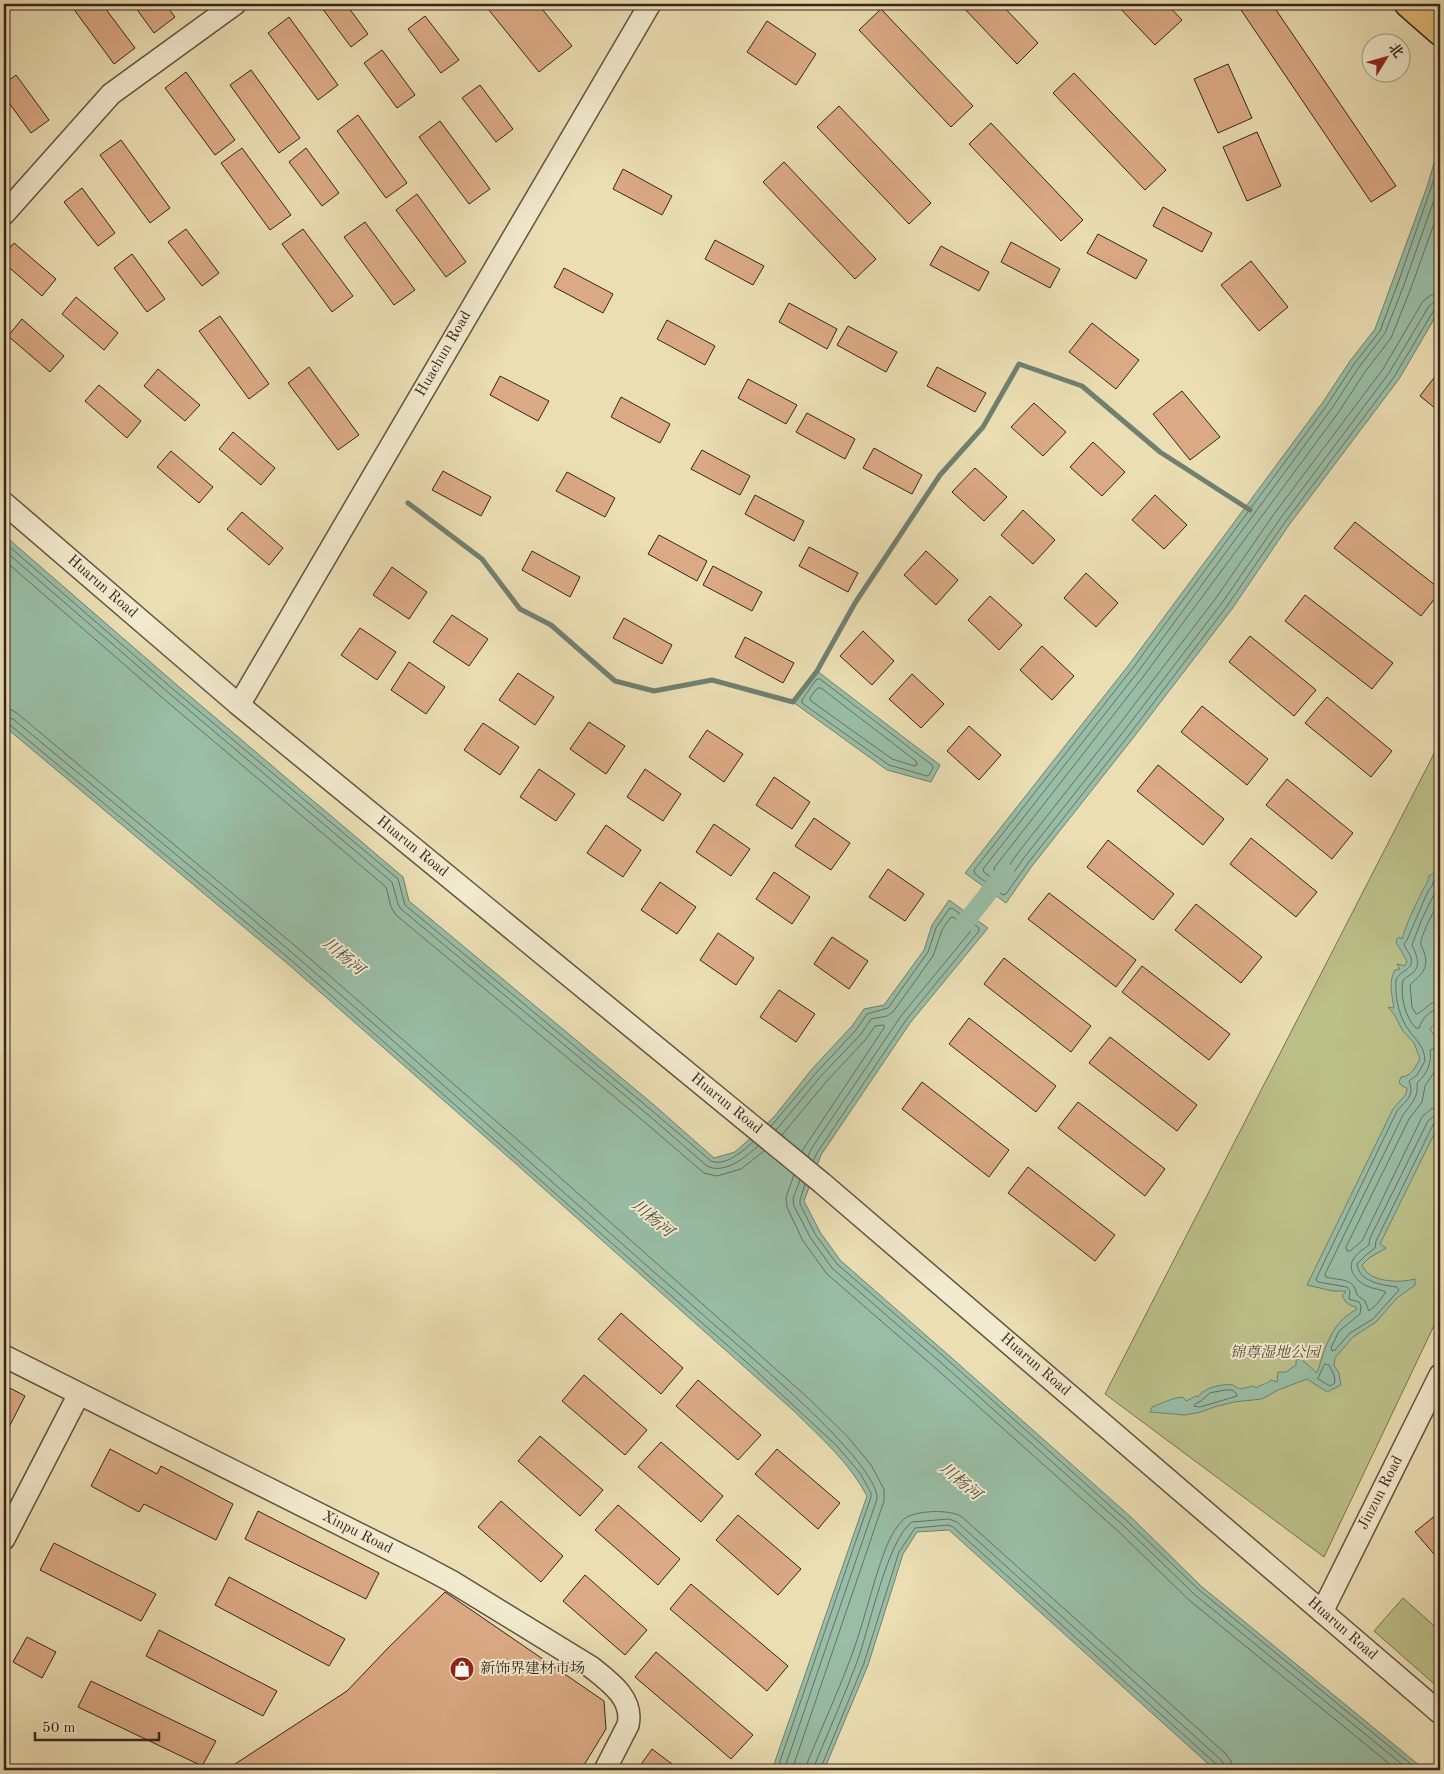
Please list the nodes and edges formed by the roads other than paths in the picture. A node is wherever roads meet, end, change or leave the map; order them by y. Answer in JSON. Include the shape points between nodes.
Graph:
{"nodes":[{"id":1,"x":235,"y":4,"type":"edge"},
{"id":2,"x":650,"y":4,"type":"edge"},
{"id":3,"x":1408,"y":4,"type":"edge"},
{"id":4,"x":1440,"y":32,"type":"edge"},
{"id":5,"x":4,"y":214,"type":"edge"},
{"id":6,"x":4,"y":503,"type":"edge"},
{"id":7,"x":239,"y":705,"type":"junction"},
{"id":8,"x":4,"y":1356,"type":"edge"},
{"id":9,"x":1440,"y":1375,"type":"edge"},
{"id":10,"x":79,"y":1394,"type":"junction"},
{"id":11,"x":4,"y":1539,"type":"edge"},
{"id":12,"x":1322,"y":1612,"type":"junction"},
{"id":13,"x":1440,"y":1713,"type":"edge"},
{"id":14,"x":605,"y":1770,"type":"edge"}],
"edges":[{"from":1,"to":5,"type":"street","via":[[112,94]]},
{"from":2,"to":7,"type":"street","name":"Huachun Road"},
{"from":3,"to":4,"type":"main road"},
{"from":6,"to":7,"type":"street","name":"Huarun Road"},
{"from":7,"to":12,"type":"street","name":"Huarun Road","via":[[822,1183]]},
{"from":8,"to":10,"type":"street","name":"Xinpu Road"},
{"from":9,"to":12,"type":"street","name":"Jinzun Road"},
{"from":10,"to":11,"type":"street"},
{"from":10,"to":14,"type":"street","name":"Xinpu Road","via":[[428,1569],[591,1667],[620,1692],[630,1717]]},
{"from":12,"to":13,"type":"street","name":"Huarun Road"}]}
